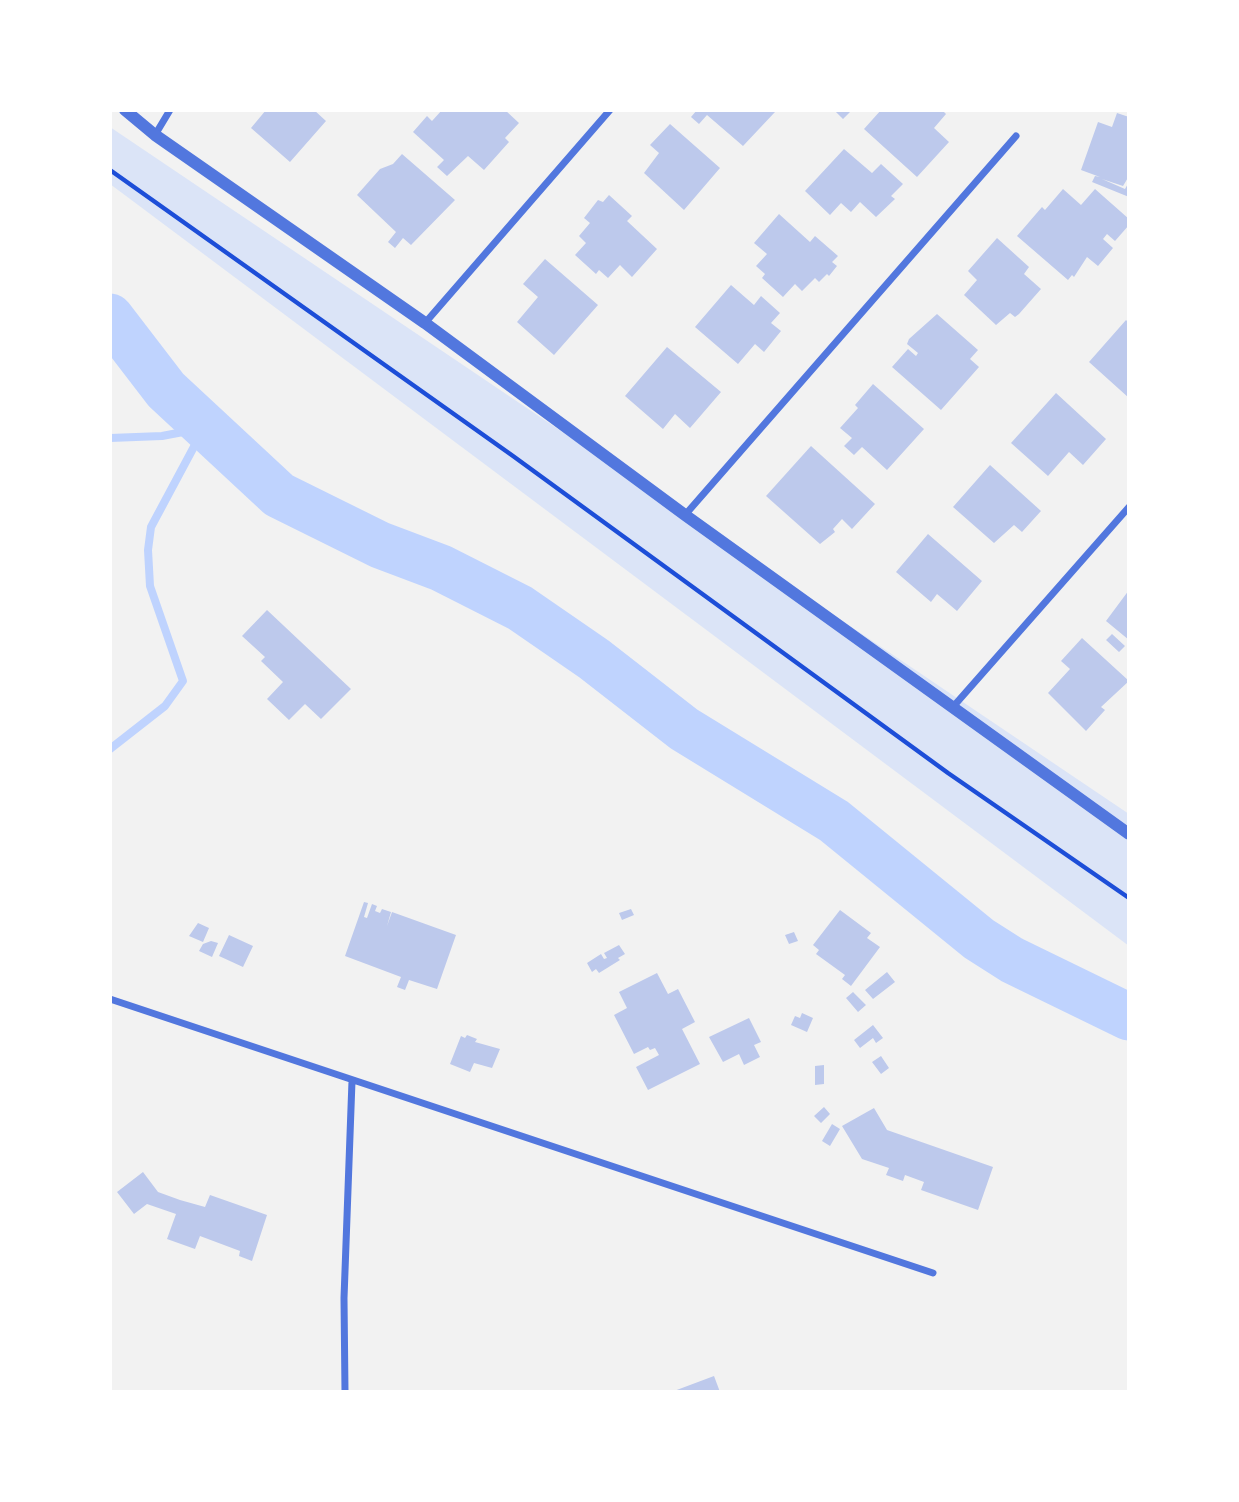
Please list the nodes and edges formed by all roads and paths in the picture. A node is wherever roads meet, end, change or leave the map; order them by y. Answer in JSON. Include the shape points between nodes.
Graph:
{"nodes":[{"id":1,"x":125,"y":110,"type":"edge"},
{"id":2,"x":170,"y":110,"type":"edge"},
{"id":3,"x":610,"y":110,"type":"edge"},
{"id":4,"x":155,"y":135,"type":"junction"},
{"id":5,"x":1016,"y":136,"type":"dead end"},
{"id":6,"x":110,"y":170,"type":"edge"},
{"id":7,"x":425,"y":323,"type":"junction"},
{"id":8,"x":1129,"y":507,"type":"edge"},
{"id":9,"x":685,"y":515,"type":"junction"},
{"id":10,"x":952,"y":708,"type":"junction"},
{"id":11,"x":1129,"y":834,"type":"edge"},
{"id":12,"x":1129,"y":898,"type":"edge"},
{"id":13,"x":110,"y":999,"type":"edge"},
{"id":14,"x":352,"y":1081,"type":"junction"},
{"id":15,"x":933,"y":1273,"type":"dead end"},
{"id":16,"x":345,"y":1392,"type":"edge"}],
"edges":[{"from":1,"to":4,"type":"street"},
{"from":2,"to":4,"type":"street"},
{"from":3,"to":7,"type":"street"},
{"from":4,"to":7,"type":"street"},
{"from":5,"to":9,"type":"street"},
{"from":6,"to":12,"type":"path","via":[[948,773]]},
{"from":7,"to":9,"type":"street"},
{"from":8,"to":10,"type":"street"},
{"from":9,"to":10,"type":"street"},
{"from":10,"to":11,"type":"street"},
{"from":13,"to":14,"type":"street"},
{"from":14,"to":15,"type":"street"},
{"from":14,"to":16,"type":"street"}]}
